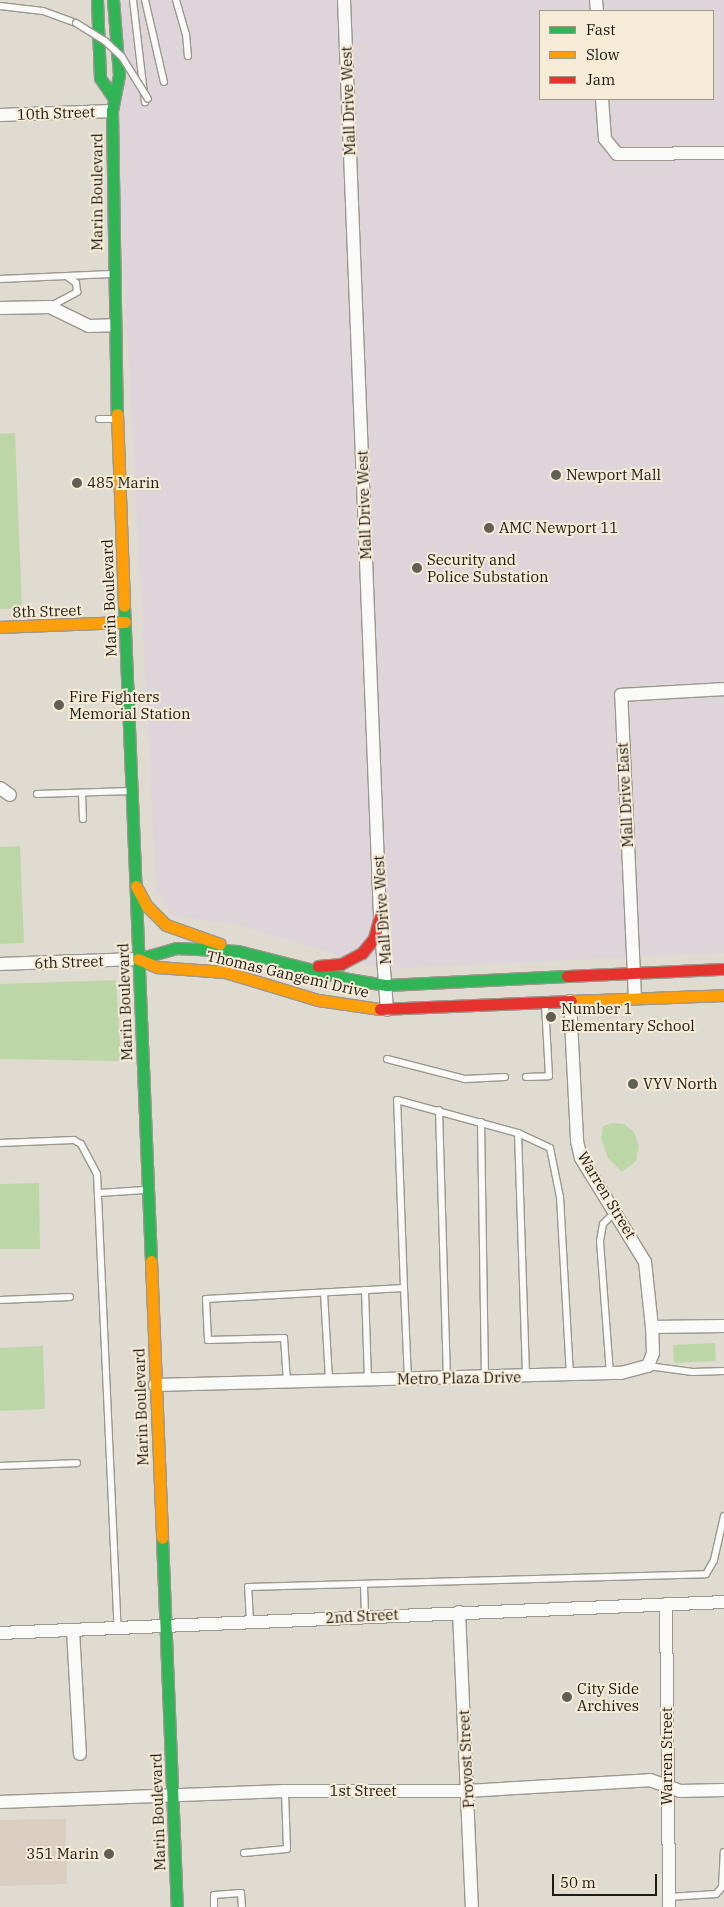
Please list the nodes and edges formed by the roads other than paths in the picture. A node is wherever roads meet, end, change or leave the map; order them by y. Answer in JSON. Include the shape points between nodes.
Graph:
{"nodes":[{"id":1,"x":97,"y":0,"type":"edge"},
{"id":2,"x":113,"y":0,"type":"edge"},
{"id":3,"x":134,"y":0,"type":"edge"},
{"id":4,"x":145,"y":0,"type":"edge"},
{"id":5,"x":176,"y":0,"type":"edge"},
{"id":6,"x":344,"y":0,"type":"edge"},
{"id":7,"x":0,"y":6,"type":"edge"},
{"id":8,"x":188,"y":56,"type":"dead end"},
{"id":9,"x":164,"y":82,"type":"dead end"},
{"id":10,"x":112,"y":96,"type":"junction"},
{"id":11,"x":602,"y":100,"type":"edge"},
{"id":12,"x":112,"y":110,"type":"junction"},
{"id":13,"x":0,"y":115,"type":"edge"},
{"id":14,"x":724,"y":153,"type":"edge"},
{"id":15,"x":112,"y":274,"type":"junction"},
{"id":16,"x":66,"y":276,"type":"junction"},
{"id":17,"x":0,"y":279,"type":"edge"},
{"id":18,"x":50,"y":307,"type":"junction"},
{"id":19,"x":0,"y":308,"type":"edge"},
{"id":20,"x":113,"y":325,"type":"junction"},
{"id":21,"x":119,"y":419,"type":"junction"},
{"id":22,"x":99,"y":420,"type":"dead end"},
{"id":23,"x":125,"y":622,"type":"junction"},
{"id":24,"x":0,"y":628,"type":"edge"},
{"id":25,"x":724,"y":689,"type":"edge"},
{"id":26,"x":131,"y":791,"type":"junction"},
{"id":27,"x":82,"y":793,"type":"junction"},
{"id":28,"x":37,"y":794,"type":"dead end"},
{"id":29,"x":84,"y":819,"type":"dead end"},
{"id":30,"x":135,"y":885,"type":"junction"},
{"id":31,"x":380,"y":915,"type":"junction"},
{"id":32,"x":238,"y":951,"type":"junction"},
{"id":33,"x":138,"y":959,"type":"junction"},
{"id":34,"x":0,"y":964,"type":"edge"},
{"id":35,"x":304,"y":965,"type":"junction"},
{"id":36,"x":724,"y":969,"type":"edge"},
{"id":37,"x":634,"y":973,"type":"junction"},
{"id":38,"x":613,"y":974,"type":"junction"},
{"id":39,"x":387,"y":985,"type":"junction"},
{"id":40,"x":724,"y":994,"type":"edge"},
{"id":41,"x":635,"y":998,"type":"junction"},
{"id":42,"x":570,"y":1001,"type":"junction"},
{"id":43,"x":545,"y":1003,"type":"junction"},
{"id":44,"x":387,"y":1010,"type":"junction"},
{"id":45,"x":387,"y":1059,"type":"dead end"},
{"id":46,"x":505,"y":1077,"type":"dead end"},
{"id":47,"x":526,"y":1077,"type":"dead end"},
{"id":48,"x":439,"y":1110,"type":"junction"},
{"id":49,"x":481,"y":1122,"type":"junction"},
{"id":50,"x":518,"y":1133,"type":"junction"},
{"id":51,"x":0,"y":1143,"type":"edge"},
{"id":52,"x":147,"y":1190,"type":"junction"},
{"id":53,"x":98,"y":1193,"type":"junction"},
{"id":54,"x":616,"y":1211,"type":"junction"},
{"id":55,"x":404,"y":1288,"type":"junction"},
{"id":56,"x":366,"y":1290,"type":"junction"},
{"id":57,"x":324,"y":1293,"type":"junction"},
{"id":58,"x":70,"y":1297,"type":"dead end"},
{"id":59,"x":0,"y":1300,"type":"edge"},
{"id":60,"x":724,"y":1326,"type":"edge"},
{"id":61,"x":652,"y":1327,"type":"junction"},
{"id":62,"x":648,"y":1366,"type":"junction"},
{"id":63,"x":724,"y":1371,"type":"edge"},
{"id":64,"x":610,"y":1374,"type":"junction"},
{"id":65,"x":570,"y":1375,"type":"junction"},
{"id":66,"x":526,"y":1376,"type":"junction"},
{"id":67,"x":485,"y":1377,"type":"junction"},
{"id":68,"x":447,"y":1378,"type":"junction"},
{"id":69,"x":408,"y":1379,"type":"junction"},
{"id":70,"x":368,"y":1380,"type":"junction"},
{"id":71,"x":330,"y":1381,"type":"junction"},
{"id":72,"x":287,"y":1382,"type":"junction"},
{"id":73,"x":155,"y":1385,"type":"junction"},
{"id":74,"x":77,"y":1463,"type":"dead end"},
{"id":75,"x":0,"y":1466,"type":"edge"},
{"id":76,"x":724,"y":1516,"type":"edge"},
{"id":77,"x":364,"y":1586,"type":"junction"},
{"id":78,"x":724,"y":1602,"type":"edge"},
{"id":79,"x":666,"y":1604,"type":"junction"},
{"id":80,"x":459,"y":1612,"type":"junction"},
{"id":81,"x":366,"y":1616,"type":"junction"},
{"id":82,"x":250,"y":1622,"type":"junction"},
{"id":83,"x":164,"y":1626,"type":"junction"},
{"id":84,"x":118,"y":1628,"type":"junction"},
{"id":85,"x":73,"y":1630,"type":"junction"},
{"id":86,"x":0,"y":1633,"type":"edge"},
{"id":87,"x":80,"y":1754,"type":"dead end"},
{"id":88,"x":667,"y":1786,"type":"junction"},
{"id":89,"x":724,"y":1790,"type":"edge"},
{"id":90,"x":285,"y":1791,"type":"junction"},
{"id":91,"x":467,"y":1791,"type":"junction"},
{"id":92,"x":172,"y":1796,"type":"junction"},
{"id":93,"x":0,"y":1802,"type":"edge"},
{"id":94,"x":724,"y":1852,"type":"edge"},
{"id":95,"x":244,"y":1853,"type":"dead end"},
{"id":96,"x":668,"y":1902,"type":"edge"},
{"id":97,"x":177,"y":1907,"type":"edge"},
{"id":98,"x":214,"y":1907,"type":"edge"},
{"id":99,"x":242,"y":1907,"type":"edge"},
{"id":100,"x":472,"y":1907,"type":"edge"}],
"edges":[{"from":1,"to":10,"type":"main road","name":"Marin Boulevard","via":[[100,78]]},
{"from":2,"to":10,"type":"main road","name":"Marin Boulevard","via":[[119,74]]},
{"from":3,"to":7,"type":"lane","bridge":true,"via":[[146,101],[122,58],[105,41],[76,23],[43,11]]},
{"from":4,"to":9,"type":"lane"},
{"from":5,"to":8,"type":"lane","via":[[186,34]]},
{"from":6,"to":31,"type":"street","name":"Mall Drive West"},
{"from":10,"to":12,"type":"main road","name":"Marin Boulevard"},
{"from":11,"to":14,"type":"street","via":[[605,139],[617,154]]},
{"from":12,"to":13,"type":"street","name":"10th Street"},
{"from":12,"to":15,"type":"main road","name":"Marin Boulevard"},
{"from":15,"to":16,"type":"lane"},
{"from":15,"to":20,"type":"main road","name":"Marin Boulevard"},
{"from":16,"to":17,"type":"lane"},
{"from":16,"to":18,"type":"lane","via":[[74,280],[77,292]]},
{"from":18,"to":19,"type":"street"},
{"from":18,"to":20,"type":"street","via":[[89,326]]},
{"from":20,"to":21,"type":"main road","name":"Marin Boulevard"},
{"from":21,"to":22,"type":"lane"},
{"from":21,"to":23,"type":"main road","name":"Marin Boulevard"},
{"from":23,"to":24,"type":"main road","name":"8th Street"},
{"from":23,"to":26,"type":"main road","name":"Marin Boulevard"},
{"from":25,"to":37,"type":"street","name":"Mall Drive East","via":[[620,695]]},
{"from":26,"to":27,"type":"lane"},
{"from":26,"to":30,"type":"main road","name":"Marin Boulevard"},
{"from":27,"to":28,"type":"lane"},
{"from":27,"to":29,"type":"lane"},
{"from":30,"to":32,"type":"main road","via":[[146,905],[166,925]]},
{"from":30,"to":33,"type":"main road","name":"Marin Boulevard"},
{"from":31,"to":35,"type":"main road","via":[[371,944],[355,958],[341,964]]},
{"from":31,"to":39,"type":"street","name":"Mall Drive West"},
{"from":32,"to":33,"type":"main road","name":"Thomas Gangemi Drive","via":[[176,948]]},
{"from":32,"to":35,"type":"main road","name":"Thomas Gangemi Drive"},
{"from":33,"to":34,"type":"street","name":"6th Street"},
{"from":33,"to":44,"type":"main road","name":"Thomas Gangemi Drive","via":[[157,967],[225,972],[342,1006]]},
{"from":33,"to":52,"type":"main road","name":"Marin Boulevard"},
{"from":35,"to":39,"type":"main road","name":"Thomas Gangemi Drive","via":[[348,979]]},
{"from":36,"to":37,"type":"main road","name":"Thomas Gangemi Drive"},
{"from":37,"to":38,"type":"main road","name":"Thomas Gangemi Drive"},
{"from":37,"to":41,"type":"street","name":"Mall Drive East"},
{"from":38,"to":39,"type":"main road","name":"Thomas Gangemi Drive"},
{"from":38,"to":42,"type":"main road","via":[[610,982],[570,992]]},
{"from":39,"to":44,"type":"street","name":"Mall Drive West"},
{"from":40,"to":41,"type":"main road","name":"Thomas Gangemi Drive"},
{"from":41,"to":42,"type":"main road","name":"Thomas Gangemi Drive"},
{"from":42,"to":43,"type":"main road","name":"Thomas Gangemi Drive"},
{"from":42,"to":54,"type":"street","name":"Warren Street","via":[[576,1141],[581,1158]]},
{"from":43,"to":44,"type":"main road","name":"Thomas Gangemi Drive"},
{"from":43,"to":47,"type":"lane","via":[[549,1076]]},
{"from":45,"to":46,"type":"lane","via":[[465,1079]]},
{"from":48,"to":49,"type":"lane"},
{"from":48,"to":55,"type":"lane","via":[[397,1100]]},
{"from":48,"to":68,"type":"lane"},
{"from":49,"to":50,"type":"lane"},
{"from":49,"to":67,"type":"lane"},
{"from":50,"to":65,"type":"lane","via":[[550,1148],[559,1189]]},
{"from":50,"to":66,"type":"lane"},
{"from":51,"to":53,"type":"lane","via":[[74,1140],[81,1144],[97,1174]]},
{"from":52,"to":53,"type":"lane"},
{"from":52,"to":73,"type":"main road","name":"Marin Boulevard"},
{"from":53,"to":84,"type":"lane"},
{"from":54,"to":61,"type":"street","name":"Warren Street","via":[[645,1262]]},
{"from":54,"to":64,"type":"lane","via":[[603,1224],[600,1241]]},
{"from":55,"to":56,"type":"lane"},
{"from":55,"to":69,"type":"lane"},
{"from":56,"to":57,"type":"lane"},
{"from":56,"to":70,"type":"lane"},
{"from":57,"to":71,"type":"lane"},
{"from":57,"to":72,"type":"lane","via":[[206,1299],[208,1340],[284,1338]]},
{"from":58,"to":59,"type":"lane"},
{"from":60,"to":61,"type":"street"},
{"from":61,"to":62,"type":"street","via":[[653,1353]]},
{"from":62,"to":63,"type":"lane","via":[[693,1372]]},
{"from":62,"to":64,"type":"street","name":"Metro Plaza Drive"},
{"from":64,"to":65,"type":"street","name":"Metro Plaza Drive"},
{"from":65,"to":66,"type":"street","name":"Metro Plaza Drive"},
{"from":66,"to":67,"type":"street","name":"Metro Plaza Drive"},
{"from":67,"to":68,"type":"street","name":"Metro Plaza Drive"},
{"from":68,"to":69,"type":"street","name":"Metro Plaza Drive"},
{"from":69,"to":70,"type":"street","name":"Metro Plaza Drive"},
{"from":70,"to":71,"type":"street","name":"Metro Plaza Drive"},
{"from":71,"to":72,"type":"street","name":"Metro Plaza Drive"},
{"from":72,"to":73,"type":"street","name":"Metro Plaza Drive"},
{"from":73,"to":83,"type":"main road","name":"Marin Boulevard"},
{"from":74,"to":75,"type":"lane"},
{"from":76,"to":77,"type":"lane","via":[[714,1560],[706,1574]]},
{"from":77,"to":81,"type":"lane"},
{"from":77,"to":82,"type":"lane","via":[[248,1588]]},
{"from":78,"to":79,"type":"street","name":"2nd Street"},
{"from":79,"to":80,"type":"street","name":"2nd Street"},
{"from":79,"to":88,"type":"street","name":"Warren Street"},
{"from":80,"to":81,"type":"street","name":"2nd Street"},
{"from":80,"to":91,"type":"street","name":"Provost Street"},
{"from":81,"to":82,"type":"street","name":"2nd Street"},
{"from":82,"to":83,"type":"street","name":"2nd Street"},
{"from":83,"to":84,"type":"street","name":"2nd Street"},
{"from":83,"to":92,"type":"main road","name":"Marin Boulevard"},
{"from":84,"to":85,"type":"street","name":"2nd Street"},
{"from":85,"to":86,"type":"street","name":"2nd Street"},
{"from":85,"to":87,"type":"street"},
{"from":88,"to":89,"type":"street","name":"1st Street","via":[[680,1791]]},
{"from":88,"to":91,"type":"street","name":"1st Street","via":[[650,1780]]},
{"from":88,"to":96,"type":"street","name":"Warren Street"},
{"from":90,"to":91,"type":"street","name":"1st Street"},
{"from":90,"to":92,"type":"street","name":"1st Street"},
{"from":90,"to":95,"type":"lane","via":[[287,1849]]},
{"from":91,"to":100,"type":"street","name":"Provost Street"},
{"from":92,"to":93,"type":"street","name":"1st Street"},
{"from":92,"to":97,"type":"main road","name":"Marin Boulevard"},
{"from":94,"to":96,"type":"lane","via":[[722,1887],[716,1894]]},
{"from":98,"to":99,"type":"lane","via":[[214,1895],[241,1893]]}]}
